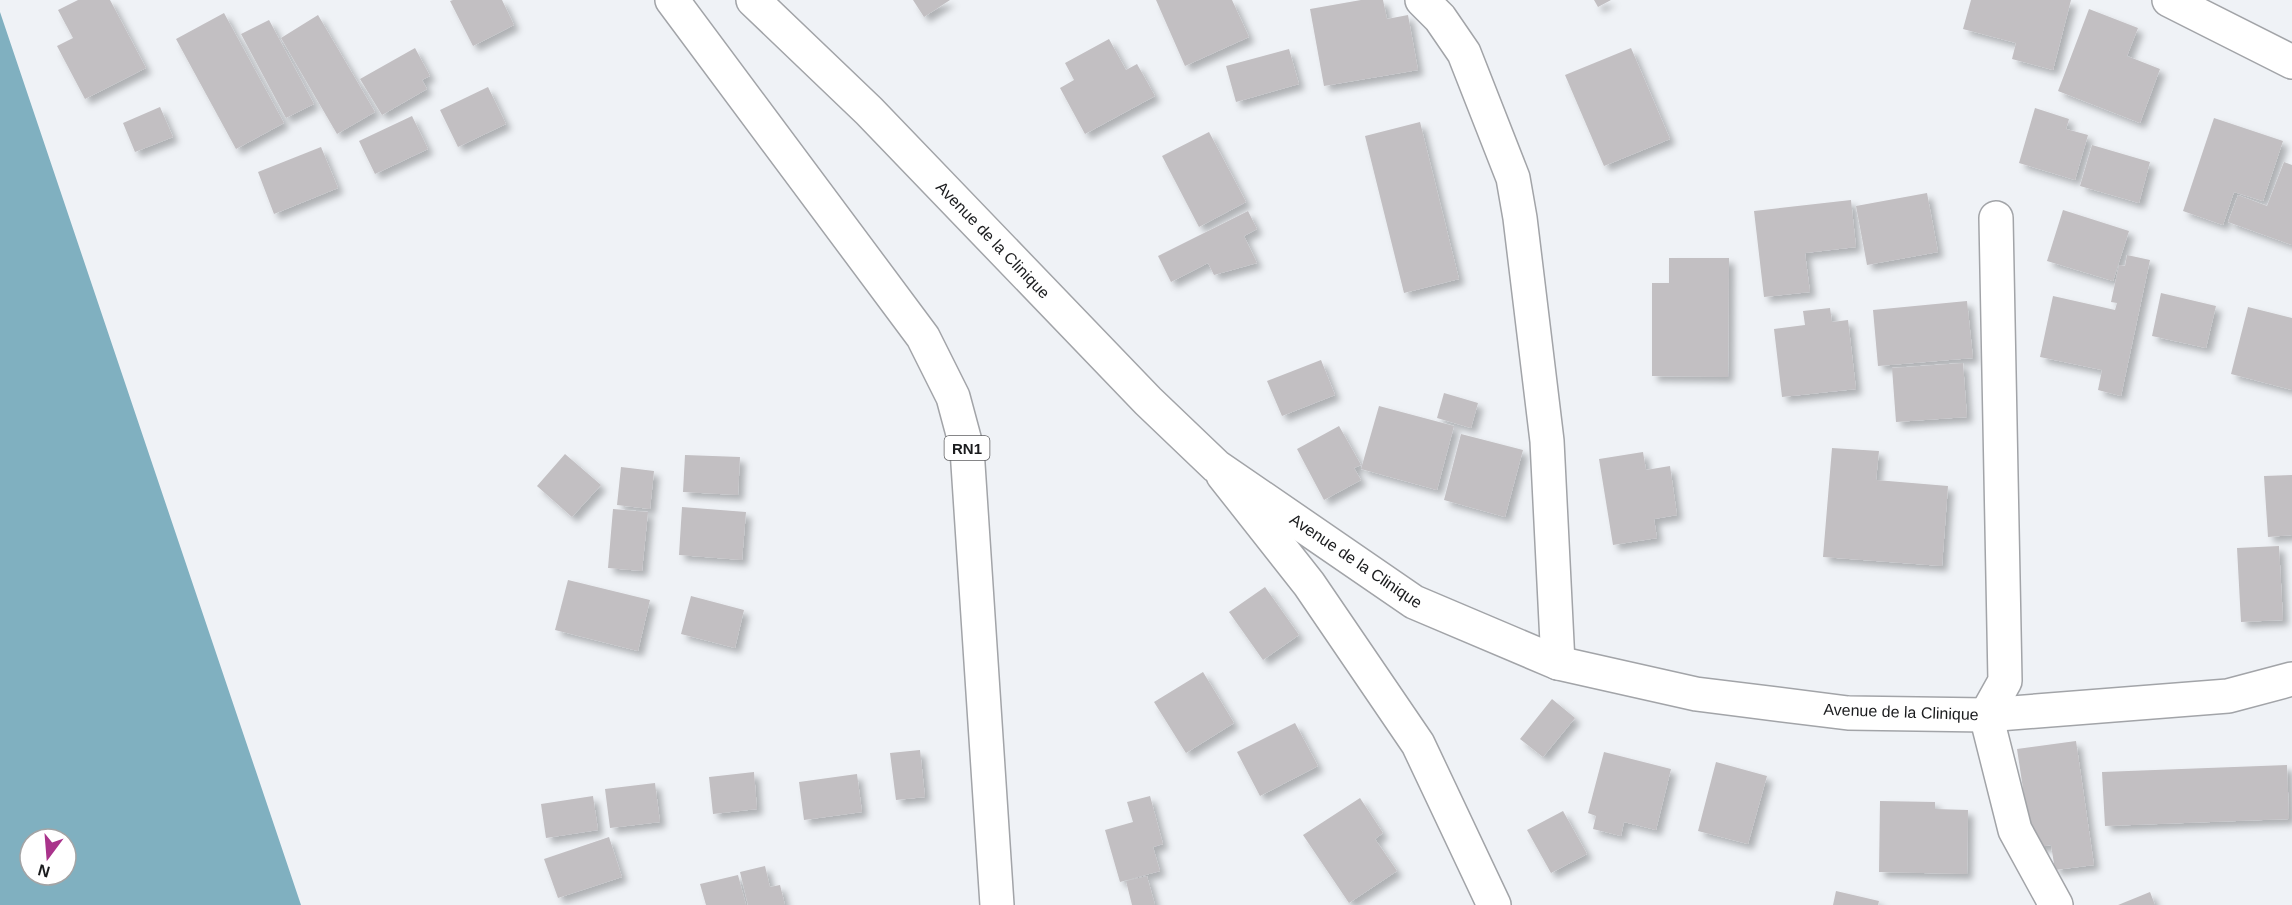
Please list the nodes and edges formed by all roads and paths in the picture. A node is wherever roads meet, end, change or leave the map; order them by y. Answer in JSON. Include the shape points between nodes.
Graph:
{"nodes":[{"id":1,"x":672,"y":0,"type":"edge"},
{"id":2,"x":753,"y":0,"type":"edge"},
{"id":3,"x":1422,"y":0,"type":"edge"},
{"id":4,"x":2169,"y":0,"type":"edge"},
{"id":5,"x":2292,"y":62,"type":"edge"},
{"id":6,"x":1996,"y":218,"type":"dead end"},
{"id":7,"x":1216,"y":466,"type":"junction"},
{"id":8,"x":1558,"y":663,"type":"junction"},
{"id":9,"x":2292,"y":680,"type":"edge"},
{"id":10,"x":1986,"y":715,"type":"junction"},
{"id":11,"x":997,"y":905,"type":"edge"},
{"id":12,"x":1494,"y":905,"type":"edge"},
{"id":13,"x":2056,"y":905,"type":"edge"}],
"edges":[{"from":1,"to":11,"type":"main road","number":"RN1","via":[[922,337],[953,397],[967,450]]},
{"from":2,"to":7,"type":"main road","name":"Avenue de la Clinique","via":[[869,111],[1148,401]]},
{"from":3,"to":8,"type":"main road","via":[[1464,53],[1513,178],[1547,441]]},
{"from":4,"to":5,"type":"main road"},
{"from":6,"to":10,"type":"main road","via":[[2004,681]]},
{"from":7,"to":8,"type":"main road","name":"Avenue de la Clinique","via":[[1414,602]]},
{"from":7,"to":12,"type":"main road","via":[[1309,584],[1418,744]]},
{"from":8,"to":10,"type":"main road","name":"Avenue de la Clinique","via":[[1696,694],[1836,712]]},
{"from":9,"to":10,"type":"main road","name":"Avenue de la Clinique","via":[[2228,696]]},
{"from":10,"to":13,"type":"main road","via":[[2015,830]]}]}
